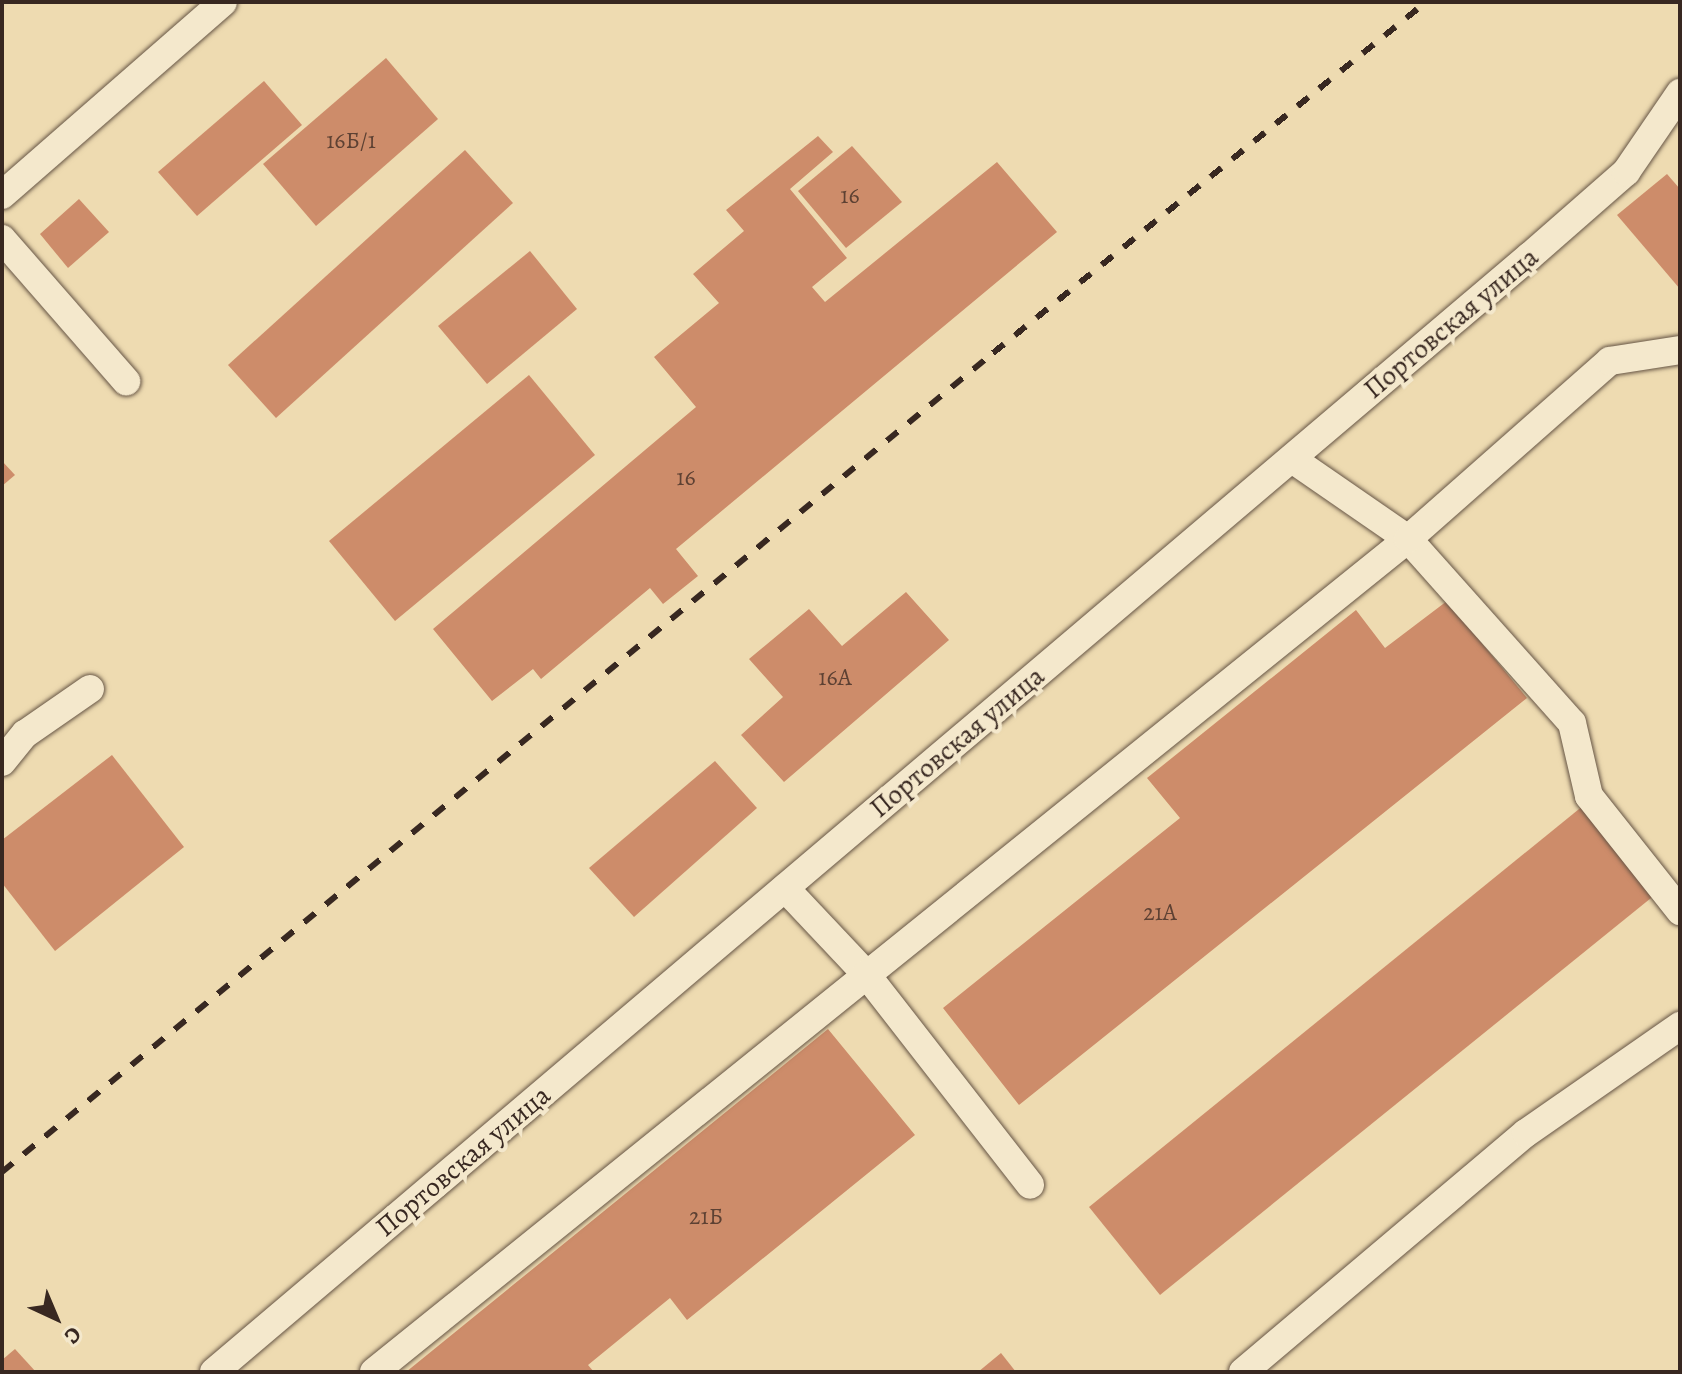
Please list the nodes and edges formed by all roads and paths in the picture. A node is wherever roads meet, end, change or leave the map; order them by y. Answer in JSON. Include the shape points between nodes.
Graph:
{"nodes":[{"id":1,"x":223,"y":2,"type":"edge"},
{"id":2,"x":1680,"y":93,"type":"edge"},
{"id":3,"x":2,"y":195,"type":"edge"},
{"id":4,"x":2,"y":239,"type":"edge"},
{"id":5,"x":1680,"y":350,"type":"edge"},
{"id":6,"x":126,"y":381,"type":"dead end"},
{"id":7,"x":1292,"y":459,"type":"junction"},
{"id":8,"x":1408,"y":539,"type":"junction"},
{"id":9,"x":90,"y":689,"type":"dead end"},
{"id":10,"x":2,"y":762,"type":"edge"},
{"id":11,"x":785,"y":888,"type":"junction"},
{"id":12,"x":1680,"y":911,"type":"edge"},
{"id":13,"x":866,"y":974,"type":"junction"},
{"id":14,"x":1680,"y":1026,"type":"edge"},
{"id":15,"x":1030,"y":1185,"type":"dead end"},
{"id":16,"x":214,"y":1372,"type":"edge"},
{"id":17,"x":374,"y":1372,"type":"edge"},
{"id":18,"x":1243,"y":1372,"type":"edge"}],
"edges":[{"from":1,"to":3,"type":"street"},
{"from":2,"to":7,"type":"street","name":"Портовская улица","via":[[1626,172]]},
{"from":4,"to":6,"type":"street"},
{"from":5,"to":8,"type":"street","via":[[1610,361]]},
{"from":7,"to":8,"type":"street"},
{"from":7,"to":11,"type":"street","name":"Портовская улица"},
{"from":8,"to":12,"type":"street","via":[[1572,723],[1589,796]]},
{"from":8,"to":13,"type":"street"},
{"from":9,"to":10,"type":"street","via":[[25,734]]},
{"from":11,"to":13,"type":"street"},
{"from":11,"to":16,"type":"street","name":"Портовская улица"},
{"from":13,"to":15,"type":"street"},
{"from":13,"to":17,"type":"street"},
{"from":14,"to":18,"type":"street","via":[[1526,1133]]}]}
